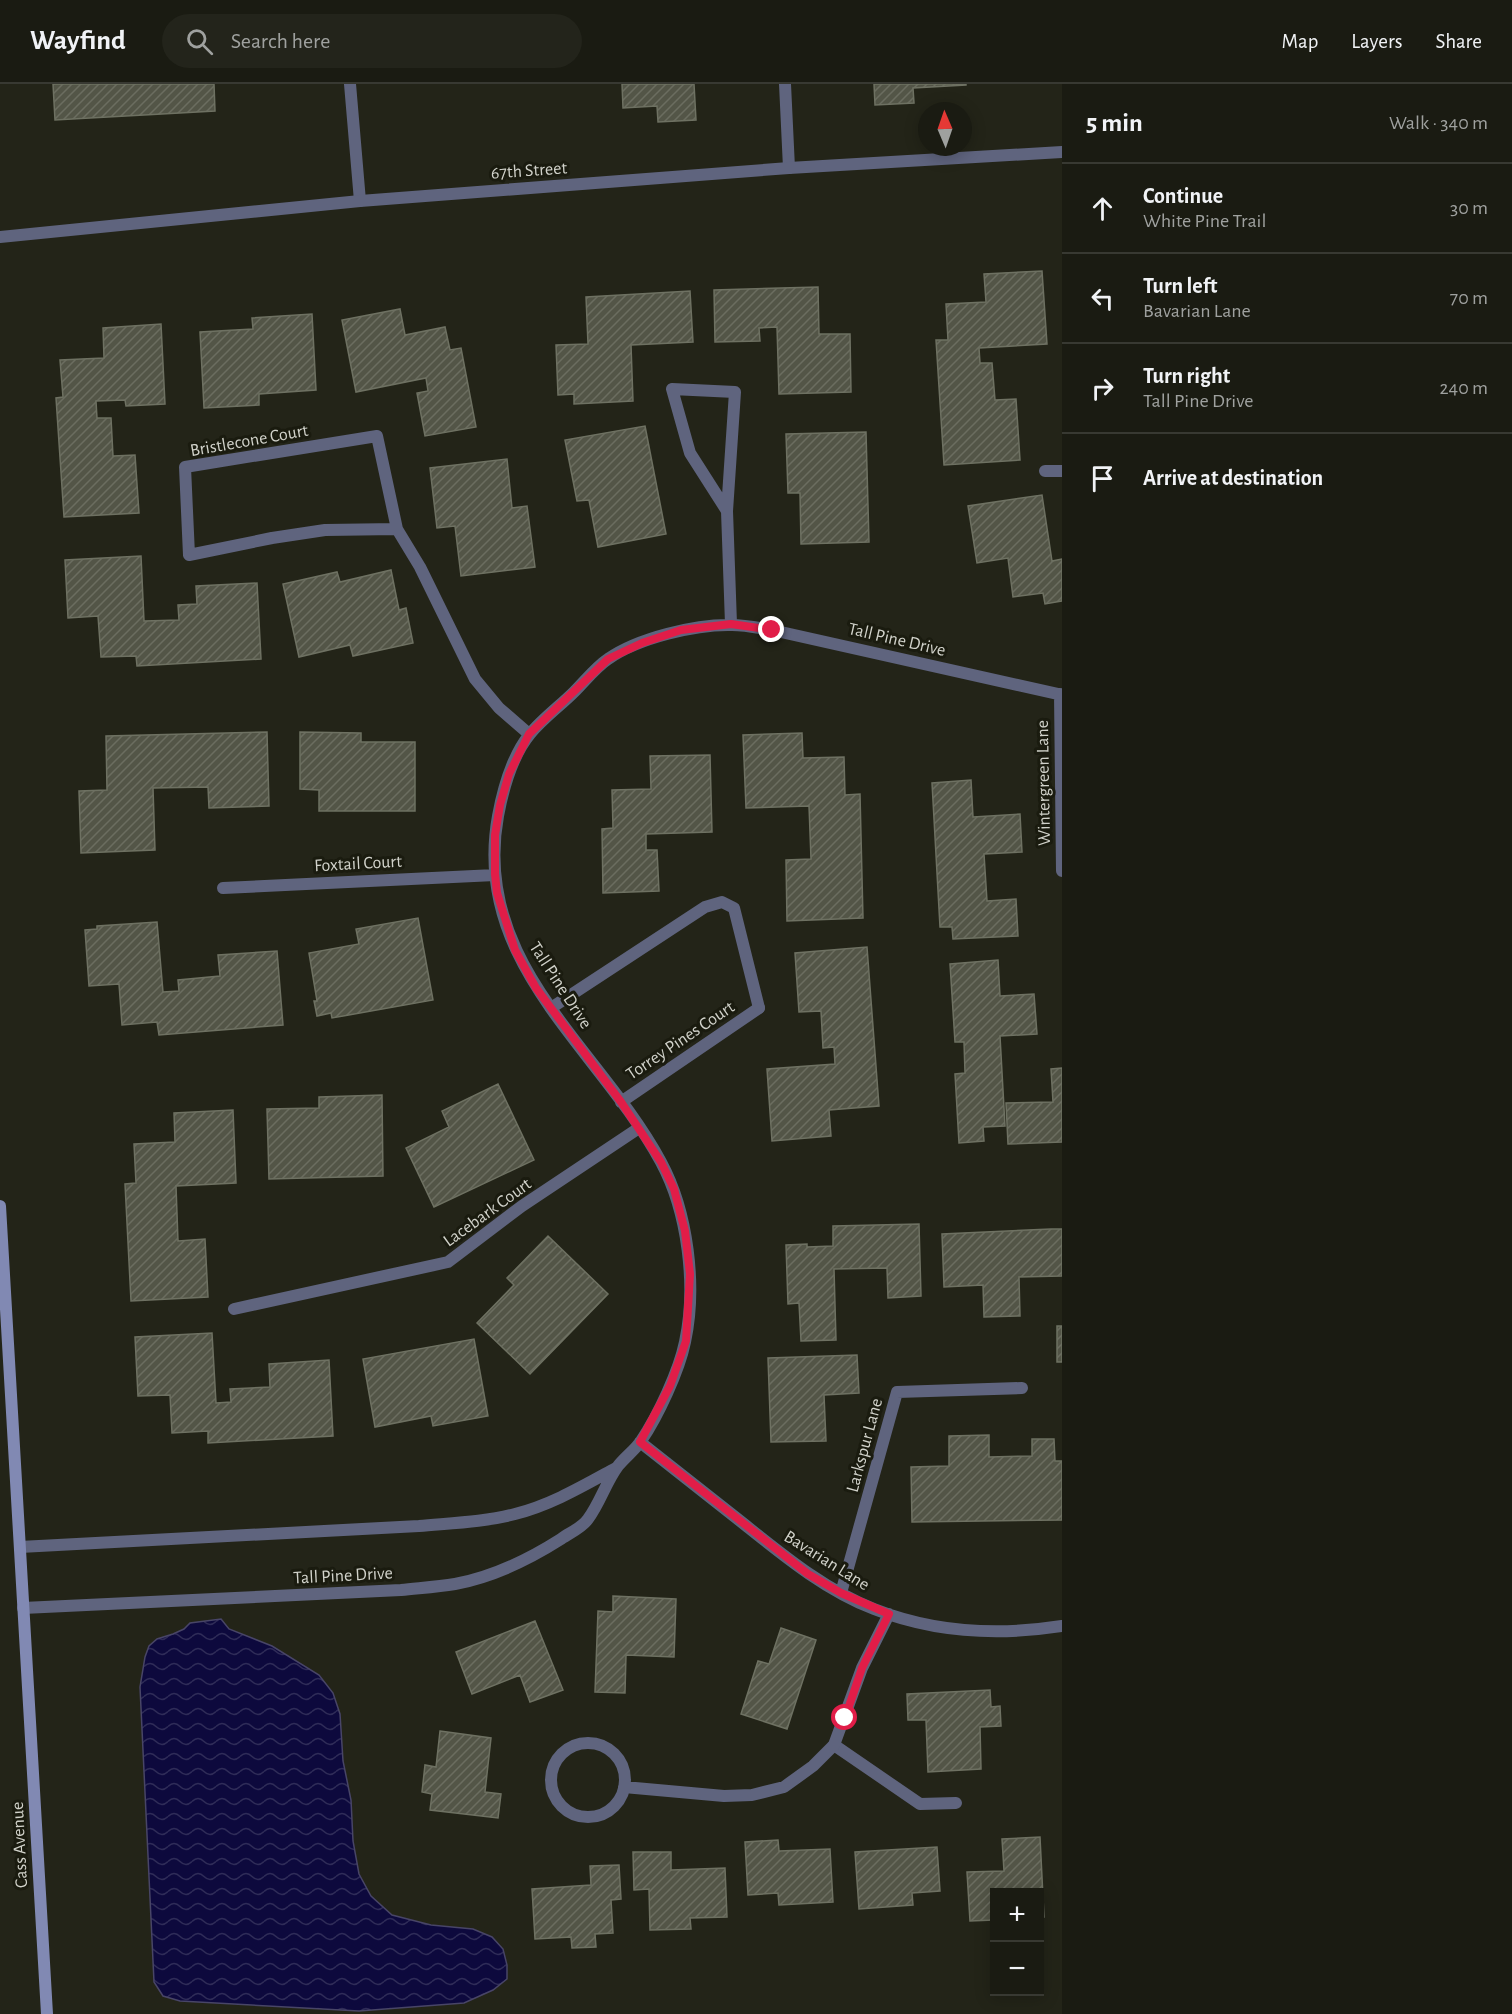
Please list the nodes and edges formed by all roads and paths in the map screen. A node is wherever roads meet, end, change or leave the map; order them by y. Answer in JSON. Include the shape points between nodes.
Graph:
{"nodes":[{"id":1,"x":350,"y":84,"type":"edge"},
{"id":2,"x":785,"y":84,"type":"edge"},
{"id":3,"x":1062,"y":152,"type":"edge"},
{"id":4,"x":789,"y":168,"type":"junction"},
{"id":5,"x":360,"y":201,"type":"junction"},
{"id":6,"x":0,"y":237,"type":"edge"},
{"id":7,"x":1045,"y":471,"type":"dead end"},
{"id":8,"x":1062,"y":471,"type":"edge"},
{"id":9,"x":727,"y":511,"type":"junction"},
{"id":10,"x":397,"y":529,"type":"junction"},
{"id":11,"x":731,"y":624,"type":"junction"},
{"id":12,"x":1061,"y":694,"type":"edge"},
{"id":13,"x":529,"y":734,"type":"junction"},
{"id":14,"x":1062,"y":870,"type":"edge"},
{"id":15,"x":495,"y":874,"type":"junction"},
{"id":16,"x":223,"y":888,"type":"dead end"},
{"id":17,"x":551,"y":1008,"type":"junction"},
{"id":18,"x":621,"y":1102,"type":"junction"},
{"id":19,"x":639,"y":1128,"type":"junction"},
{"id":20,"x":0,"y":1206,"type":"edge"},
{"id":21,"x":234,"y":1309,"type":"dead end"},
{"id":22,"x":1022,"y":1388,"type":"dead end"},
{"id":23,"x":640,"y":1442,"type":"junction"},
{"id":24,"x":617,"y":1468,"type":"junction"},
{"id":25,"x":20,"y":1547,"type":"junction"},
{"id":26,"x":841,"y":1593,"type":"junction"},
{"id":27,"x":24,"y":1608,"type":"junction"},
{"id":28,"x":889,"y":1614,"type":"junction"},
{"id":29,"x":1062,"y":1626,"type":"edge"},
{"id":30,"x":834,"y":1745,"type":"junction"},
{"id":31,"x":624,"y":1787,"type":"junction"},
{"id":32,"x":956,"y":1803,"type":"dead end"},
{"id":33,"x":48,"y":2014,"type":"edge"}],
"edges":[{"from":1,"to":5,"type":"street"},
{"from":2,"to":4,"type":"street"},
{"from":3,"to":4,"type":"street","name":"67th Street"},
{"from":4,"to":5,"type":"street","name":"67th Street"},
{"from":5,"to":6,"type":"street","name":"67th Street"},
{"from":7,"to":8,"type":"street"},
{"from":9,"to":9,"type":"street","via":[[735,392],[672,389],[690,453]]},
{"from":9,"to":11,"type":"street"},
{"from":10,"to":10,"type":"street","name":"Bristlecone Court","via":[[377,436],[185,467],[189,555],[325,530]]},
{"from":10,"to":13,"type":"street","name":"Bristlecone Court","via":[[476,679],[499,708]]},
{"from":11,"to":12,"type":"street","name":"Tall Pine Drive"},
{"from":11,"to":13,"type":"street","name":"Tall Pine Drive","via":[[681,630],[608,659]]},
{"from":12,"to":14,"type":"street","name":"Wintergreen Lane"},
{"from":13,"to":15,"type":"street","name":"Tall Pine Drive","via":[[509,774],[500,805]]},
{"from":15,"to":16,"type":"street","name":"Foxtail Court"},
{"from":15,"to":17,"type":"street","name":"Tall Pine Drive","via":[[502,913],[515,950]]},
{"from":17,"to":18,"type":"street","name":"Tall Pine Drive"},
{"from":17,"to":18,"type":"street","name":"Torrey Pines Court","via":[[705,907],[722,902],[734,908],[759,1008]]},
{"from":18,"to":19,"type":"street","name":"Tall Pine Drive"},
{"from":19,"to":21,"type":"street","name":"Lacebark Court","via":[[522,1206],[448,1262]]},
{"from":19,"to":23,"type":"street","name":"Tall Pine Drive","via":[[674,1189],[685,1231],[690,1274],[686,1341],[679,1366]]},
{"from":20,"to":25,"type":"main road","name":"Cass Avenue"},
{"from":22,"to":26,"type":"street","name":"Larkspur Lane","via":[[897,1392]]},
{"from":23,"to":24,"type":"street","name":"Tall Pine Drive"},
{"from":23,"to":26,"type":"street","name":"Bavarian Lane","via":[[808,1574]]},
{"from":24,"to":25,"type":"street","name":"Tall Pine Drive","via":[[564,1496],[480,1521]]},
{"from":24,"to":27,"type":"street","name":"Tall Pine Drive","via":[[586,1522],[513,1566],[457,1583],[401,1590]]},
{"from":25,"to":27,"type":"main road","name":"Cass Avenue"},
{"from":26,"to":28,"type":"street","name":"Bavarian Lane"},
{"from":27,"to":33,"type":"main road","name":"Cass Avenue"},
{"from":28,"to":29,"type":"street","name":"Bavarian Lane","via":[[911,1622],[991,1633]]},
{"from":28,"to":30,"type":"street","via":[[862,1668]]},
{"from":30,"to":31,"type":"street","via":[[784,1787],[752,1795]]},
{"from":30,"to":32,"type":"street","via":[[920,1804]]},
{"from":31,"to":31,"type":"street","via":[[623,1769],[617,1758],[598,1745],[574,1746],[563,1753],[551,1774],[555,1798],[563,1808],[585,1817],[608,1811],[617,1803]]}]}
